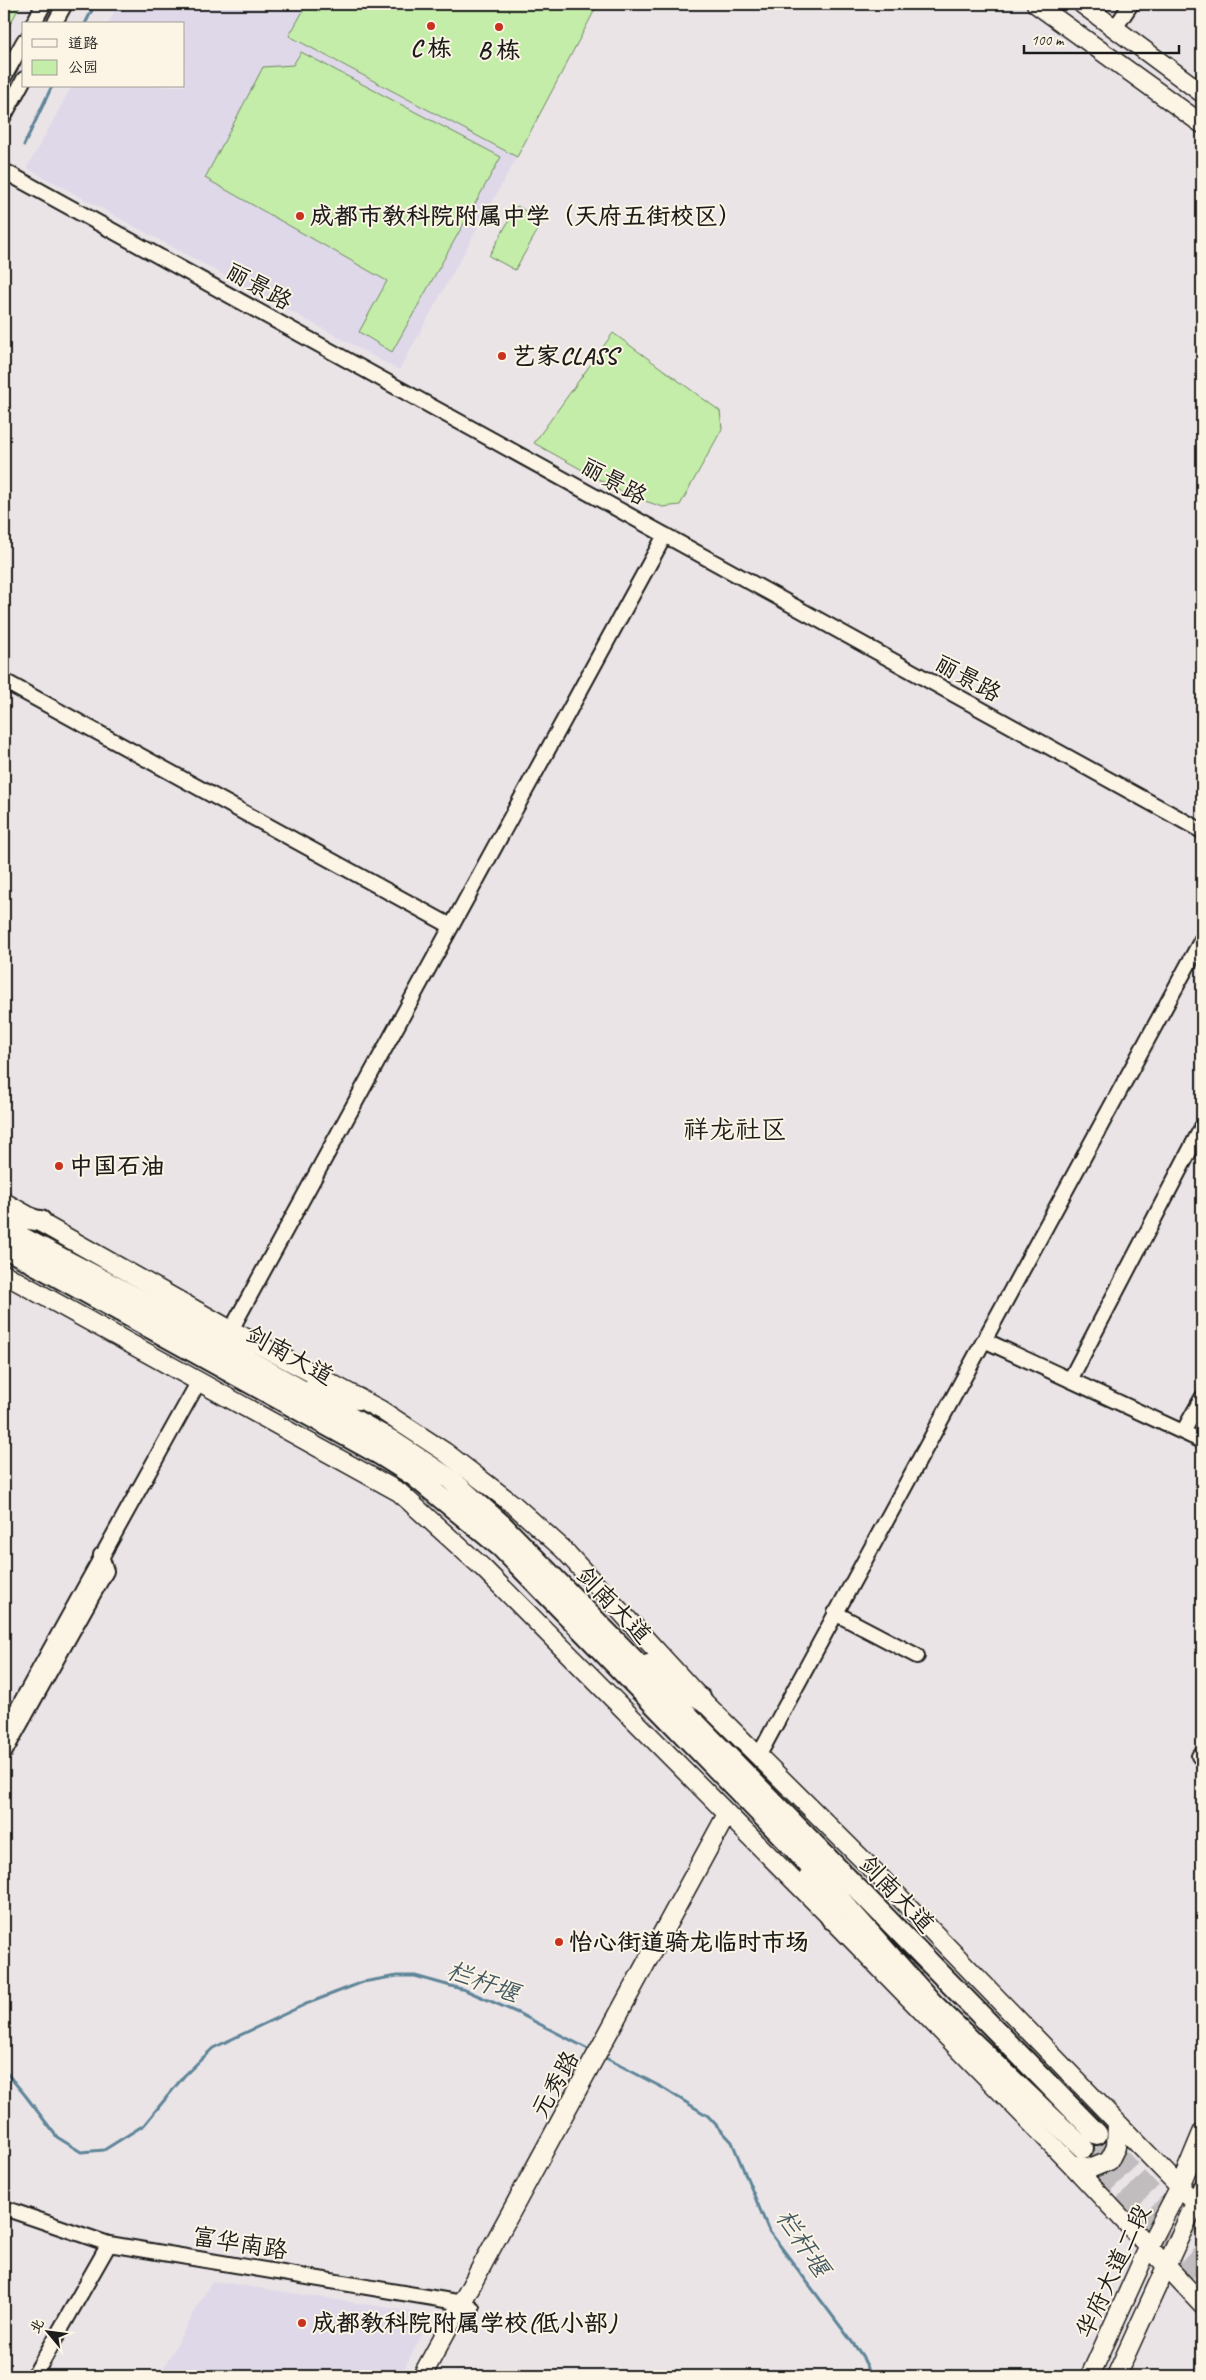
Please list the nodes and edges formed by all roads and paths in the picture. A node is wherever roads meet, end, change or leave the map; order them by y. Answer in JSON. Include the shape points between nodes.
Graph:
{"nodes":[{"id":1,"x":44,"y":4,"type":"edge"},
{"id":2,"x":65,"y":4,"type":"edge"},
{"id":3,"x":1036,"y":4,"type":"edge"},
{"id":4,"x":1082,"y":4,"type":"edge"},
{"id":5,"x":1131,"y":4,"type":"edge"},
{"id":6,"x":34,"y":22,"type":"edge"},
{"id":7,"x":55,"y":22,"type":"edge"},
{"id":8,"x":1115,"y":28,"type":"junction"},
{"id":9,"x":22,"y":45,"type":"edge"},
{"id":10,"x":4,"y":78,"type":"edge"},
{"id":11,"x":22,"y":83,"type":"edge"},
{"id":12,"x":1202,"y":93,"type":"edge"},
{"id":13,"x":4,"y":116,"type":"edge"},
{"id":14,"x":1202,"y":124,"type":"edge"},
{"id":15,"x":4,"y":171,"type":"edge"},
{"id":16,"x":665,"y":535,"type":"junction"},
{"id":17,"x":4,"y":681,"type":"edge"},
{"id":18,"x":1202,"y":831,"type":"edge"},
{"id":19,"x":451,"y":926,"type":"junction"},
{"id":20,"x":1202,"y":940,"type":"edge"},
{"id":21,"x":1202,"y":1127,"type":"edge"},
{"id":22,"x":4,"y":1202,"type":"edge"},
{"id":23,"x":4,"y":1215,"type":"edge"},
{"id":24,"x":41,"y":1222,"type":"junction"},
{"id":25,"x":4,"y":1228,"type":"edge"},
{"id":26,"x":4,"y":1247,"type":"edge"},
{"id":27,"x":4,"y":1274,"type":"edge"},
{"id":28,"x":230,"y":1330,"type":"junction"},
{"id":29,"x":208,"y":1338,"type":"junction"},
{"id":30,"x":984,"y":1340,"type":"junction"},
{"id":31,"x":1070,"y":1380,"type":"junction"},
{"id":32,"x":199,"y":1381,"type":"junction"},
{"id":33,"x":1202,"y":1398,"type":"edge"},
{"id":34,"x":358,"y":1399,"type":"junction"},
{"id":35,"x":1183,"y":1432,"type":"junction"},
{"id":36,"x":1202,"y":1441,"type":"edge"},
{"id":37,"x":101,"y":1556,"type":"junction"},
{"id":38,"x":836,"y":1613,"type":"junction"},
{"id":39,"x":619,"y":1646,"type":"junction"},
{"id":40,"x":917,"y":1656,"type":"dead end"},
{"id":41,"x":701,"y":1699,"type":"junction"},
{"id":42,"x":4,"y":1733,"type":"edge"},
{"id":43,"x":4,"y":1753,"type":"edge"},
{"id":44,"x":758,"y":1755,"type":"junction"},
{"id":45,"x":732,"y":1818,"type":"junction"},
{"id":46,"x":793,"y":1847,"type":"junction"},
{"id":47,"x":832,"y":1919,"type":"junction"},
{"id":48,"x":1118,"y":2123,"type":"junction"},
{"id":49,"x":1202,"y":2133,"type":"edge"},
{"id":50,"x":1097,"y":2134,"type":"tunnel mouth"},
{"id":51,"x":1082,"y":2148,"type":"tunnel mouth"},
{"id":52,"x":1071,"y":2164,"type":"junction"},
{"id":53,"x":1180,"y":2186,"type":"junction"},
{"id":54,"x":1200,"y":2200,"type":"edge"},
{"id":55,"x":4,"y":2208,"type":"edge"},
{"id":56,"x":109,"y":2244,"type":"junction"},
{"id":57,"x":1149,"y":2246,"type":"junction"},
{"id":58,"x":1166,"y":2264,"type":"junction"},
{"id":59,"x":1202,"y":2304,"type":"edge"},
{"id":60,"x":467,"y":2305,"type":"junction"},
{"id":61,"x":34,"y":2376,"type":"edge"},
{"id":62,"x":422,"y":2376,"type":"edge"},
{"id":63,"x":435,"y":2376,"type":"edge"},
{"id":64,"x":1090,"y":2376,"type":"edge"},
{"id":65,"x":1116,"y":2376,"type":"edge"}],
"edges":[{"from":1,"to":6,"type":"street"},
{"from":2,"to":7,"type":"street"},
{"from":3,"to":14,"type":"main road"},
{"from":4,"to":8,"type":"main road"},
{"from":5,"to":8,"type":"street"},
{"from":8,"to":12,"type":"main road"},
{"from":9,"to":10,"type":"street"},
{"from":11,"to":13,"type":"street"},
{"from":15,"to":16,"type":"street","name":"丽景路"},
{"from":16,"to":18,"type":"street","name":"丽景路"},
{"from":16,"to":19,"type":"street"},
{"from":17,"to":19,"type":"street"},
{"from":19,"to":28,"type":"street"},
{"from":20,"to":30,"type":"street"},
{"from":21,"to":31,"type":"street"},
{"from":22,"to":24,"type":"main road"},
{"from":23,"to":24,"type":"highway"},
{"from":24,"to":28,"type":"main road"},
{"from":25,"to":29,"type":"highway","name":"剑南大道"},
{"from":26,"to":46,"type":"highway","name":"剑南大道","via":[[349,1437],[413,1476],[501,1547]]},
{"from":27,"to":32,"type":"main road"},
{"from":28,"to":34,"type":"main road"},
{"from":29,"to":34,"type":"highway","via":[[322,1391]]},
{"from":29,"to":39,"type":"highway","name":"剑南大道","via":[[392,1441],[450,1479],[502,1525]]},
{"from":30,"to":31,"type":"street"},
{"from":30,"to":38,"type":"street"},
{"from":31,"to":35,"type":"street"},
{"from":32,"to":37,"type":"street"},
{"from":32,"to":45,"type":"main road","via":[[399,1492],[483,1568]]},
{"from":33,"to":35,"type":"street"},
{"from":34,"to":41,"type":"main road","via":[[438,1447],[514,1505],[562,1549]]},
{"from":35,"to":36,"type":"street"},
{"from":37,"to":42,"type":"street"},
{"from":37,"to":43,"type":"street","via":[[106,1571]]},
{"from":38,"to":40,"type":"street"},
{"from":38,"to":44,"type":"street"},
{"from":39,"to":41,"type":"highway"},
{"from":39,"to":50,"type":"highway","name":"剑南大道"},
{"from":41,"to":44,"type":"main road"},
{"from":44,"to":48,"type":"main road"},
{"from":45,"to":47,"type":"main road"},
{"from":45,"to":60,"type":"main road","name":"元秀路"},
{"from":46,"to":47,"type":"highway"},
{"from":46,"to":51,"type":"highway","name":"剑南大道","via":[[933,2004]]},
{"from":47,"to":52,"type":"main road"},
{"from":48,"to":52,"type":"main road","via":[[1116,2147],[1109,2161],[1092,2168]]},
{"from":48,"to":53,"type":"main road"},
{"from":49,"to":53,"type":"main road","name":"华府大道二段"},
{"from":52,"to":57,"type":"main road"},
{"from":53,"to":54,"type":"main road"},
{"from":53,"to":57,"type":"main road","name":"华府大道二段"},
{"from":54,"to":58,"type":"main road"},
{"from":55,"to":56,"type":"street","name":"富华南路"},
{"from":56,"to":60,"type":"street","name":"富华南路"},
{"from":56,"to":61,"type":"street"},
{"from":57,"to":58,"type":"main road"},
{"from":57,"to":64,"type":"main road","name":"华府大道二段"},
{"from":58,"to":59,"type":"main road"},
{"from":58,"to":65,"type":"main road"},
{"from":60,"to":62,"type":"main road","name":"元秀路"},
{"from":60,"to":63,"type":"main road","name":"元秀路"}]}
